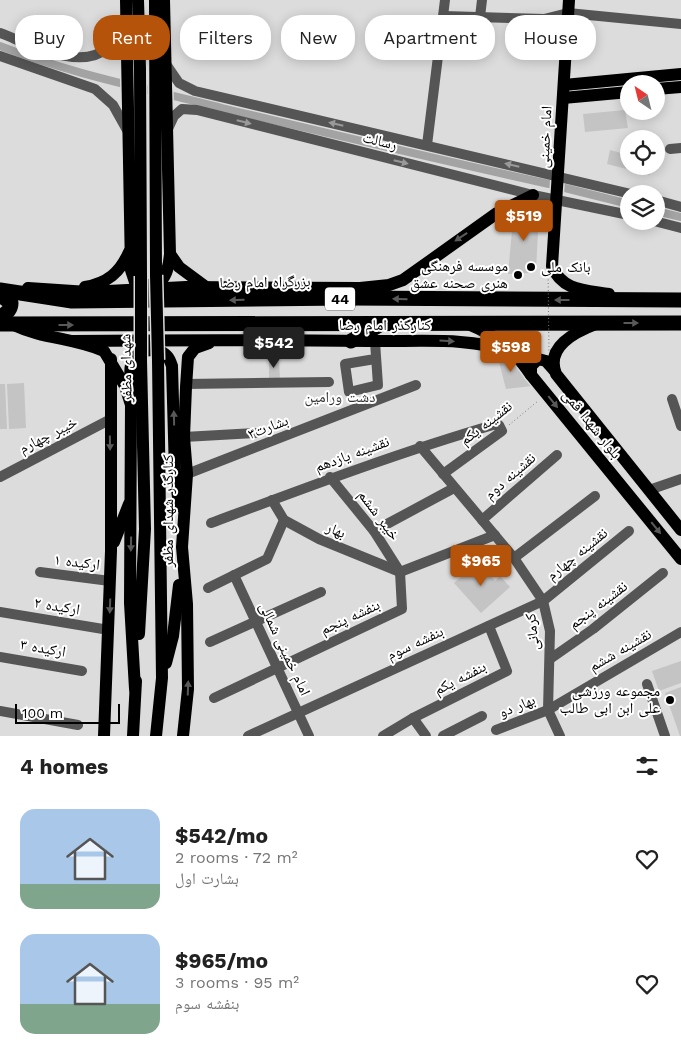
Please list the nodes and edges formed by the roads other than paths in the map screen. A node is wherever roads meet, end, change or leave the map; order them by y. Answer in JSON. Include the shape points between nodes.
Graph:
{"nodes":[{"id":1,"x":138,"y":0,"type":"edge"},
{"id":2,"x":155,"y":0,"type":"edge"},
{"id":3,"x":164,"y":0,"type":"edge"},
{"id":4,"x":445,"y":0,"type":"edge"},
{"id":5,"x":482,"y":0,"type":"edge"},
{"id":6,"x":126,"y":6,"type":"edge"},
{"id":7,"x":569,"y":6,"type":"edge"},
{"id":8,"x":444,"y":15,"type":"edge"},
{"id":9,"x":480,"y":15,"type":"edge"},
{"id":10,"x":495,"y":17,"type":"edge"},
{"id":11,"x":681,"y":24,"type":"edge"},
{"id":12,"x":0,"y":33,"type":"edge"},
{"id":13,"x":0,"y":56,"type":"edge"},
{"id":14,"x":438,"y":60,"type":"edge"},
{"id":15,"x":162,"y":70,"type":"junction"},
{"id":16,"x":681,"y":74,"type":"edge"},
{"id":17,"x":564,"y":85,"type":"junction"},
{"id":18,"x":681,"y":87,"type":"edge"},
{"id":19,"x":665,"y":88,"type":"edge"},
{"id":20,"x":620,"y":93,"type":"edge"},
{"id":21,"x":563,"y":98,"type":"junction"},
{"id":22,"x":135,"y":104,"type":"junction"},
{"id":23,"x":168,"y":130,"type":"junction"},
{"id":24,"x":130,"y":134,"type":"junction"},
{"id":25,"x":427,"y":145,"type":"junction"},
{"id":26,"x":681,"y":148,"type":"edge"},
{"id":27,"x":670,"y":150,"type":"dead end"},
{"id":28,"x":559,"y":176,"type":"junction"},
{"id":29,"x":620,"y":191,"type":"edge"},
{"id":30,"x":533,"y":195,"type":"junction"},
{"id":31,"x":557,"y":199,"type":"junction"},
{"id":32,"x":665,"y":202,"type":"edge"},
{"id":33,"x":681,"y":206,"type":"edge"},
{"id":34,"x":620,"y":213,"type":"edge"},
{"id":35,"x":665,"y":224,"type":"edge"},
{"id":36,"x":681,"y":228,"type":"edge"},
{"id":37,"x":130,"y":250,"type":"junction"},
{"id":38,"x":170,"y":254,"type":"junction"},
{"id":39,"x":206,"y":287,"type":"junction"},
{"id":40,"x":0,"y":288,"type":"edge"},
{"id":41,"x":65,"y":290,"type":"junction"},
{"id":42,"x":0,"y":295,"type":"edge"},
{"id":43,"x":638,"y":300,"type":"junction"},
{"id":44,"x":681,"y":300,"type":"edge"},
{"id":45,"x":0,"y":317,"type":"edge"},
{"id":46,"x":681,"y":323,"type":"edge"},
{"id":47,"x":468,"y":324,"type":"junction"},
{"id":48,"x":598,"y":324,"type":"junction"},
{"id":49,"x":7,"y":325,"type":"edge"},
{"id":50,"x":380,"y":325,"type":"junction"},
{"id":51,"x":223,"y":339,"type":"junction"},
{"id":52,"x":73,"y":341,"type":"junction"},
{"id":53,"x":351,"y":341,"type":"junction"},
{"id":54,"x":376,"y":342,"type":"junction"},
{"id":55,"x":516,"y":353,"type":"junction"},
{"id":56,"x":111,"y":360,"type":"junction"},
{"id":57,"x":375,"y":360,"type":"dead end"},
{"id":58,"x":554,"y":370,"type":"junction"},
{"id":59,"x":531,"y":375,"type":"junction"},
{"id":60,"x":329,"y":382,"type":"dead end"},
{"id":61,"x":186,"y":384,"type":"junction"},
{"id":62,"x":416,"y":386,"type":"dead end"},
{"id":63,"x":672,"y":399,"type":"dead end"},
{"id":64,"x":131,"y":405,"type":"junction"},
{"id":65,"x":109,"y":420,"type":"junction"},
{"id":66,"x":681,"y":426,"type":"edge"},
{"id":67,"x":502,"y":431,"type":"joint"},
{"id":68,"x":255,"y":433,"type":"dead end"},
{"id":69,"x":184,"y":437,"type":"junction"},
{"id":70,"x":420,"y":446,"type":"junction"},
{"id":71,"x":557,"y":455,"type":"dead end"},
{"id":72,"x":187,"y":474,"type":"junction"},
{"id":73,"x":443,"y":474,"type":"junction"},
{"id":74,"x":0,"y":476,"type":"edge"},
{"id":75,"x":330,"y":477,"type":"junction"},
{"id":76,"x":681,"y":479,"type":"edge"},
{"id":77,"x":454,"y":488,"type":"junction"},
{"id":78,"x":649,"y":490,"type":"junction"},
{"id":79,"x":595,"y":496,"type":"dead end"},
{"id":80,"x":132,"y":498,"type":"junction"},
{"id":81,"x":272,"y":500,"type":"junction"},
{"id":82,"x":284,"y":520,"type":"junction"},
{"id":83,"x":482,"y":520,"type":"junction"},
{"id":84,"x":211,"y":523,"type":"dead end"},
{"id":85,"x":681,"y":530,"type":"edge"},
{"id":86,"x":374,"y":531,"type":"junction"},
{"id":87,"x":629,"y":531,"type":"dead end"},
{"id":88,"x":494,"y":535,"type":"junction"},
{"id":89,"x":182,"y":542,"type":"junction"},
{"id":90,"x":111,"y":551,"type":"junction"},
{"id":91,"x":514,"y":558,"type":"junction"},
{"id":92,"x":681,"y":559,"type":"edge"},
{"id":93,"x":40,"y":572,"type":"dead end"},
{"id":94,"x":400,"y":572,"type":"junction"},
{"id":95,"x":664,"y":573,"type":"dead end"},
{"id":96,"x":234,"y":575,"type":"junction"},
{"id":97,"x":110,"y":581,"type":"junction"},
{"id":98,"x":208,"y":588,"type":"dead end"},
{"id":99,"x":320,"y":592,"type":"dead end"},
{"id":100,"x":544,"y":601,"type":"junction"},
{"id":101,"x":0,"y":612,"type":"edge"},
{"id":102,"x":256,"y":621,"type":"junction"},
{"id":103,"x":489,"y":626,"type":"junction"},
{"id":104,"x":109,"y":630,"type":"junction"},
{"id":105,"x":681,"y":632,"type":"edge"},
{"id":106,"x":210,"y":642,"type":"dead end"},
{"id":107,"x":0,"y":657,"type":"edge"},
{"id":108,"x":550,"y":659,"type":"junction"},
{"id":109,"x":277,"y":668,"type":"junction"},
{"id":110,"x":82,"y":671,"type":"dead end"},
{"id":111,"x":162,"y":678,"type":"junction"},
{"id":112,"x":647,"y":684,"type":"dead end"},
{"id":113,"x":135,"y":689,"type":"junction"},
{"id":114,"x":214,"y":698,"type":"dead end"},
{"id":115,"x":548,"y":710,"type":"junction"},
{"id":116,"x":0,"y":711,"type":"edge"},
{"id":117,"x":298,"y":713,"type":"junction"},
{"id":118,"x":482,"y":716,"type":"dead end"},
{"id":119,"x":414,"y":718,"type":"junction"},
{"id":120,"x":78,"y":725,"type":"dead end"},
{"id":121,"x":496,"y":730,"type":"dead end"},
{"id":122,"x":104,"y":736,"type":"edge"},
{"id":123,"x":133,"y":736,"type":"edge"},
{"id":124,"x":156,"y":736,"type":"edge"},
{"id":125,"x":183,"y":736,"type":"edge"},
{"id":126,"x":248,"y":736,"type":"edge"},
{"id":127,"x":309,"y":736,"type":"edge"},
{"id":128,"x":383,"y":736,"type":"edge"},
{"id":129,"x":426,"y":736,"type":"edge"},
{"id":130,"x":443,"y":736,"type":"edge"},
{"id":131,"x":560,"y":736,"type":"edge"},
{"id":132,"x":665,"y":736,"type":"edge"}],
"edges":[{"from":1,"to":22,"type":"main road","name":"شهدای مظفر","via":[[140,68]]},
{"from":2,"to":15,"type":"main road","name":"شهدای مظفر"},
{"from":3,"to":15,"type":"main road"},
{"from":4,"to":8,"type":"street"},
{"from":5,"to":9,"type":"street"},
{"from":6,"to":12,"type":"street","via":[[123,24],[114,41],[84,58],[53,54]]},
{"from":6,"to":22,"type":"main road","via":[[128,64]]},
{"from":7,"to":10,"type":"street","via":[[544,19]]},
{"from":7,"to":11,"type":"street"},
{"from":7,"to":17,"type":"main road","name":"امام خمینی"},
{"from":13,"to":24,"type":"street","via":[[95,89],[113,105]]},
{"from":14,"to":25,"type":"street"},
{"from":15,"to":23,"type":"main road"},
{"from":25,"to":15,"type":"street","name":"رسالت","one_way":true,"via":[[194,91]]},
{"from":15,"to":111,"type":"main road","name":"شهدای مظفر","bridge":true,"via":[[155,105]]},
{"from":16,"to":17,"type":"main road"},
{"from":17,"to":21,"type":"main road","name":"امام خمینی"},
{"from":18,"to":19,"type":"main road"},
{"from":20,"to":21,"type":"main road"},
{"from":21,"to":28,"type":"main road","name":"امام خمینی"},
{"from":22,"to":24,"type":"main road"},
{"from":22,"to":113,"type":"main road","name":"شهدای مظفر","bridge":true,"via":[[145,529]]},
{"from":23,"to":30,"type":"street","name":"رسالت","one_way":true,"via":[[174,116],[182,109],[196,110]]},
{"from":23,"to":38,"type":"main road"},
{"from":24,"to":37,"type":"main road"},
{"from":28,"to":25,"type":"street","name":"رسالت","one_way":true},
{"from":26,"to":27,"type":"street"},
{"from":28,"to":29,"type":"street","name":"رسالت"},
{"from":28,"to":31,"type":"main road","name":"امام خمینی"},
{"from":30,"to":31,"type":"street","name":"رسالت"},
{"from":30,"to":39,"type":"main road","one_way":true,"via":[[497,213],[403,280],[389,285],[360,288]]},
{"from":31,"to":34,"type":"street","name":"رسالت"},
{"from":31,"to":43,"type":"main road","name":"امام خمینی","via":[[552,266],[556,275],[563,283],[581,291]]},
{"from":32,"to":33,"type":"street"},
{"from":35,"to":36,"type":"street"},
{"from":37,"to":38,"type":"main road","via":[[135,282],[142,285],[164,280]]},
{"from":37,"to":41,"type":"main road","via":[[118,272],[107,280]]},
{"from":38,"to":39,"type":"main road","via":[[180,267]]},
{"from":39,"to":41,"type":"main road"},
{"from":40,"to":41,"type":"main road"},
{"from":43,"to":40,"type":"highway","name":"بزرگراه امام رضا","number":"44","one_way":true,"via":[[348,298],[72,301]]},
{"from":42,"to":45,"type":"highway","via":[[11,306]]},
{"from":43,"to":44,"type":"highway","name":"بزرگراه امام رضا","number":"44"},
{"from":48,"to":46,"type":"highway","number":"44","one_way":true},
{"from":47,"to":48,"type":"highway","number":"44"},
{"from":47,"to":50,"type":"highway","number":"44"},
{"from":47,"to":55,"type":"main road","name":"بلوار شهدا قمی","via":[[495,336]]},
{"from":48,"to":58,"type":"main road","via":[[576,333],[562,344],[556,353]]},
{"from":49,"to":50,"type":"highway","number":"44","one_way":true},
{"from":49,"to":52,"type":"main road","via":[[48,338]]},
{"from":50,"to":53,"type":"highway"},
{"from":51,"to":52,"type":"main road","name":"کنارگذر امام رضا"},
{"from":51,"to":53,"type":"main road","name":"کنارگذر امام رضا"},
{"from":51,"to":61,"type":"main road","name":"کنارگذر شهدای مظفر","via":[[195,348],[188,357]]},
{"from":52,"to":56,"type":"main road","via":[[104,351]]},
{"from":53,"to":54,"type":"main road","name":"کنارگذر امام رضا"},
{"from":54,"to":55,"type":"main road","name":"کنارگذر امام رضا","one_way":true,"via":[[476,343]]},
{"from":54,"to":57,"type":"street"},
{"from":55,"to":59,"type":"main road","name":"بلوار شهدا قمی"},
{"from":56,"to":64,"type":"main road"},
{"from":56,"to":65,"type":"main road"},
{"from":58,"to":59,"type":"main road","via":[[546,361],[538,359],[531,366]]},
{"from":58,"to":78,"type":"main road","name":"بلوار شهدا قمی"},
{"from":59,"to":92,"type":"main road","name":"بلوار شهدا قمی","one_way":true},
{"from":60,"to":61,"type":"street"},
{"from":61,"to":69,"type":"main road","name":"کنارگذر شهدای مظفر"},
{"from":62,"to":72,"type":"street","name":"بشارت۳"},
{"from":63,"to":66,"type":"street"},
{"from":64,"to":80,"type":"main road"},
{"from":89,"to":64,"type":"main road","one_way":true,"via":[[175,472],[172,366],[167,356],[156,350],[136,355],[131,365]]},
{"from":65,"to":74,"type":"street","name":"خیبر چهارم"},
{"from":65,"to":90,"type":"main road","one_way":true},
{"from":67,"to":70,"type":"street","name":"نقشینه یازدهم","via":[[499,425],[493,425]]},
{"from":67,"to":73,"type":"street","name":"نقشینه یکم"},
{"from":68,"to":69,"type":"street"},
{"from":69,"to":72,"type":"main road","name":"کنارگذر شهدای مظفر"},
{"from":70,"to":73,"type":"street","name":"کرمانی"},
{"from":70,"to":75,"type":"street","name":"نقشینه یازدهم"},
{"from":71,"to":83,"type":"street","name":"نقشینه دوم"},
{"from":72,"to":89,"type":"main road","name":"کنارگذر شهدای مظفر"},
{"from":73,"to":77,"type":"street","name":"کرمانی"},
{"from":75,"to":81,"type":"street","name":"نقشینه یازدهم"},
{"from":75,"to":86,"type":"street","name":"خیبر ششم"},
{"from":76,"to":78,"type":"street"},
{"from":77,"to":83,"type":"street","name":"کرمانی"},
{"from":77,"to":86,"type":"street"},
{"from":78,"to":85,"type":"main road","name":"بلوار شهدا قمی"},
{"from":79,"to":91,"type":"street"},
{"from":80,"to":90,"type":"main road"},
{"from":80,"to":113,"type":"main road","one_way":true,"via":[[130,603]]},
{"from":81,"to":82,"type":"street"},
{"from":81,"to":84,"type":"street","name":"نقشینه یازدهم"},
{"from":82,"to":94,"type":"street","name":"بهار","via":[[320,539]]},
{"from":82,"to":96,"type":"street","via":[[267,559]]},
{"from":83,"to":88,"type":"street","name":"کرمانی"},
{"from":86,"to":94,"type":"street","name":"خیبر ششم"},
{"from":87,"to":100,"type":"street","name":"نقشینه چهارم"},
{"from":88,"to":91,"type":"street","name":"کرمانی"},
{"from":88,"to":94,"type":"street"},
{"from":89,"to":111,"type":"main road","via":[[173,636]]},
{"from":125,"to":89,"type":"main road","name":"کنارگذر شهدای مظفر","one_way":true,"via":[[188,690]]},
{"from":90,"to":97,"type":"main road"},
{"from":91,"to":100,"type":"street","name":"کرمانی"},
{"from":93,"to":97,"type":"street","name":"ارکیده ۱"},
{"from":94,"to":109,"type":"street","name":"بنفشه پنجم","via":[[402,609]]},
{"from":95,"to":108,"type":"street","name":"نقشینه پنجم"},
{"from":96,"to":98,"type":"street"},
{"from":96,"to":102,"type":"street","name":"امام خمینی شمالی"},
{"from":97,"to":104,"type":"main road","one_way":true},
{"from":99,"to":102,"type":"street"},
{"from":100,"to":103,"type":"street","name":"بنفشه سوم"},
{"from":100,"to":108,"type":"street","name":"کرمانی","via":[[550,631]]},
{"from":101,"to":104,"type":"street","name":"ارکیده ۲"},
{"from":102,"to":106,"type":"street"},
{"from":102,"to":109,"type":"street","name":"امام خمینی شمالی"},
{"from":103,"to":117,"type":"street","name":"بنفشه سوم"},
{"from":103,"to":119,"type":"street","name":"بنفشه یکم","via":[[507,671]]},
{"from":104,"to":122,"type":"main road"},
{"from":105,"to":115,"type":"street","name":"نقشینه ششم"},
{"from":107,"to":110,"type":"street","name":"ارکیده ۳"},
{"from":108,"to":115,"type":"street","name":"کرمانی"},
{"from":109,"to":114,"type":"street"},
{"from":109,"to":117,"type":"street","name":"امام خمینی شمالی"},
{"from":111,"to":124,"type":"main road","name":"شهدای مظفر"},
{"from":112,"to":132,"type":"street"},
{"from":113,"to":123,"type":"main road","name":"شهدای مظفر"},
{"from":115,"to":121,"type":"street","name":"بهار دو"},
{"from":115,"to":131,"type":"street","name":"کرمانی"},
{"from":116,"to":120,"type":"street"},
{"from":117,"to":126,"type":"street","name":"بنفشه سوم"},
{"from":117,"to":127,"type":"street","name":"امام خمینی شمالی"},
{"from":118,"to":130,"type":"street"},
{"from":119,"to":128,"type":"street","name":"بنفشه یکم"},
{"from":119,"to":129,"type":"street"}]}
